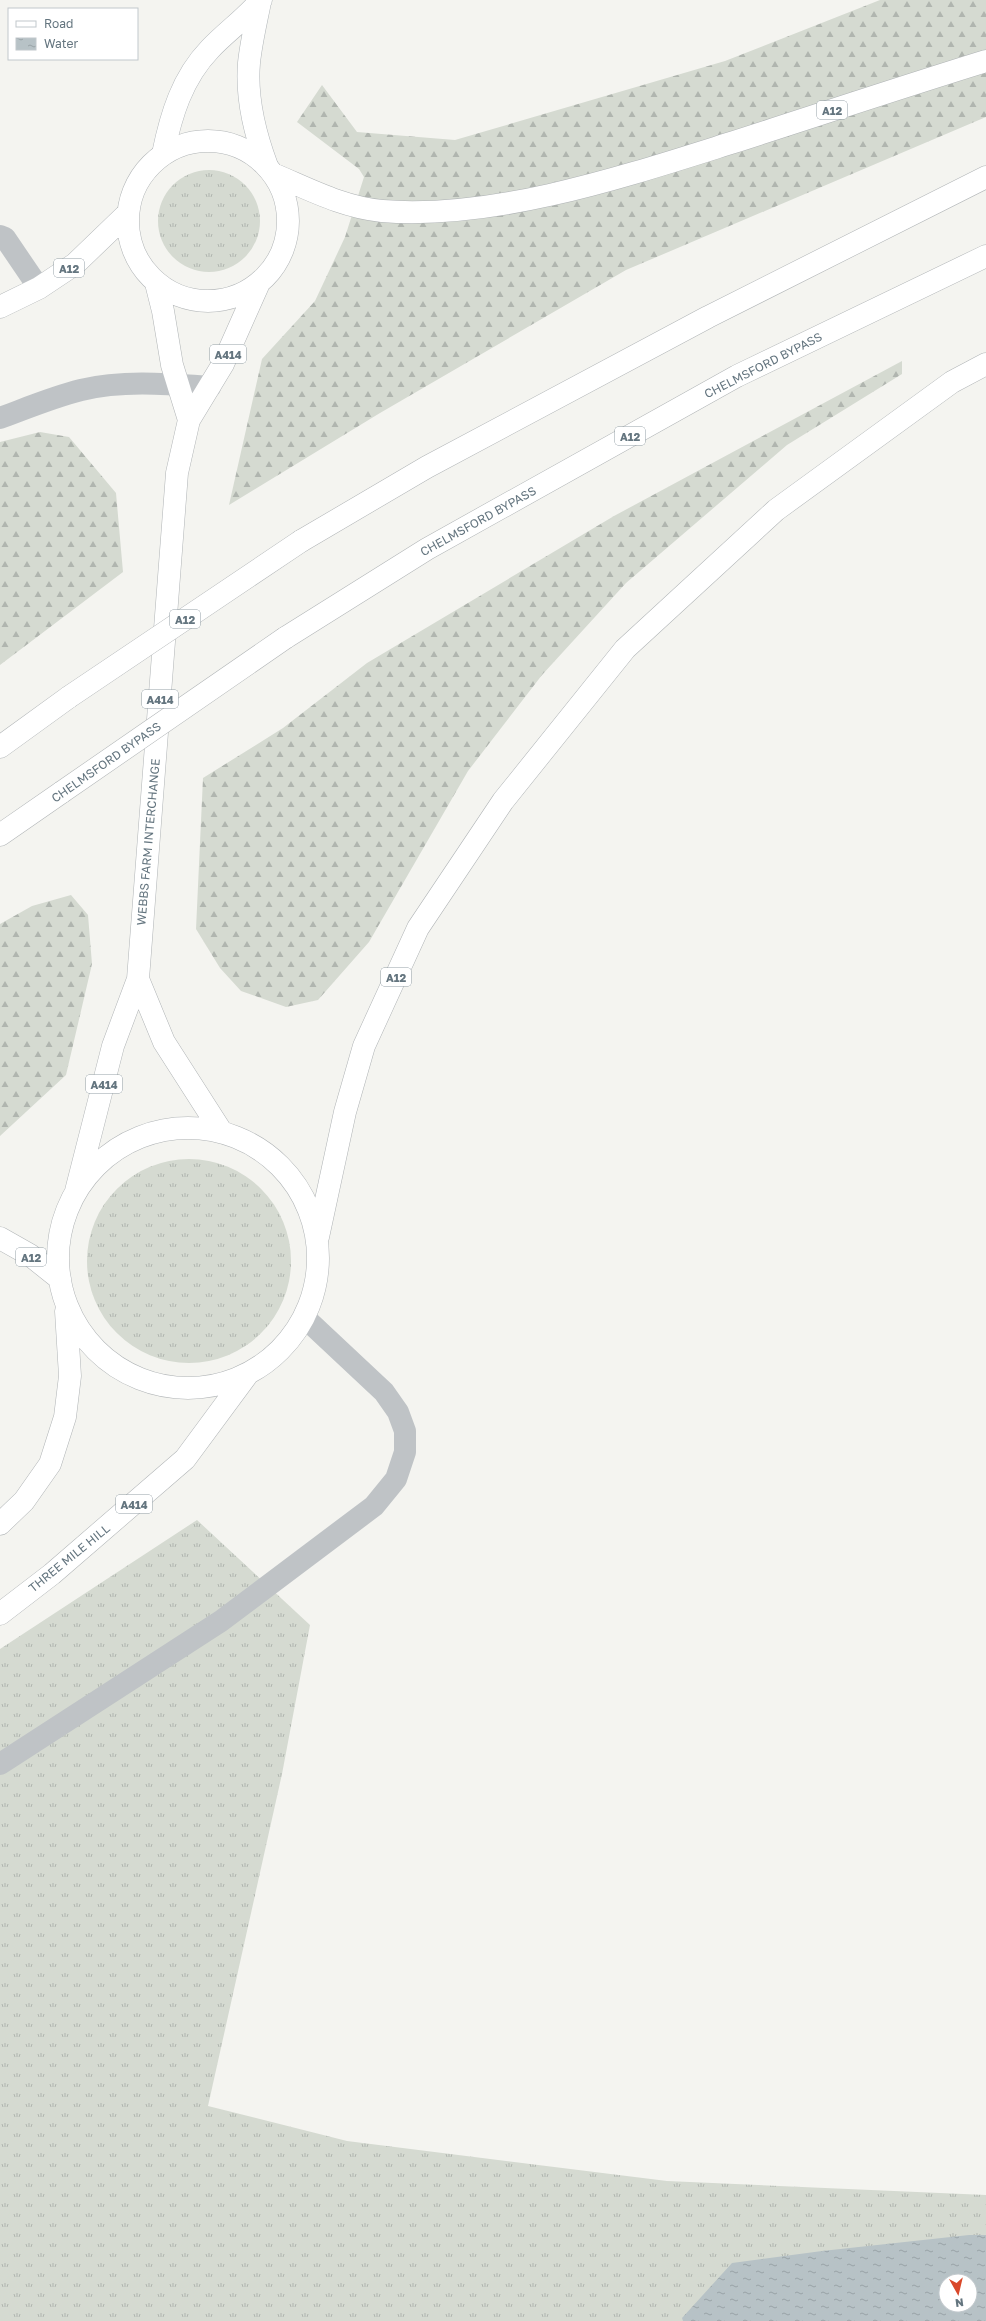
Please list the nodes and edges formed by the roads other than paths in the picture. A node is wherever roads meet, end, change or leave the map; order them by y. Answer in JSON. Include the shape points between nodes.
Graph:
{"nodes":[{"id":1,"x":261,"y":1,"type":"edge"},
{"id":2,"x":986,"y":61,"type":"edge"},
{"id":3,"x":163,"y":154,"type":"junction"},
{"id":4,"x":270,"y":170,"type":"junction"},
{"id":5,"x":986,"y":177,"type":"edge"},
{"id":6,"x":127,"y":214,"type":"junction"},
{"id":7,"x":0,"y":236,"type":"edge"},
{"id":8,"x":986,"y":256,"type":"edge"},
{"id":9,"x":156,"y":283,"type":"junction"},
{"id":10,"x":259,"y":283,"type":"junction"},
{"id":11,"x":39,"y":288,"type":"junction"},
{"id":12,"x":0,"y":307,"type":"edge"},
{"id":13,"x":986,"y":364,"type":"edge"},
{"id":14,"x":178,"y":384,"type":"junction"},
{"id":15,"x":210,"y":387,"type":"junction"},
{"id":16,"x":0,"y":418,"type":"edge"},
{"id":17,"x":188,"y":420,"type":"junction"},
{"id":18,"x":0,"y":747,"type":"edge"},
{"id":19,"x":0,"y":835,"type":"edge"},
{"id":20,"x":138,"y":979,"type":"junction"},
{"id":21,"x":221,"y":1132,"type":"junction"},
{"id":22,"x":76,"y":1191,"type":"junction"},
{"id":23,"x":318,"y":1237,"type":"junction"},
{"id":24,"x":0,"y":1238,"type":"edge"},
{"id":25,"x":60,"y":1279,"type":"junction"},
{"id":26,"x":66,"y":1306,"type":"junction"},
{"id":27,"x":305,"y":1318,"type":"junction"},
{"id":28,"x":247,"y":1375,"type":"junction"},
{"id":29,"x":0,"y":1524,"type":"edge"},
{"id":30,"x":0,"y":1614,"type":"edge"},
{"id":31,"x":0,"y":1764,"type":"edge"}],
"edges":[{"from":1,"to":3,"type":"main road","via":[[209,49],[194,69],[181,90],[171,116]]},
{"from":1,"to":4,"type":"main road","via":[[249,64],[250,94],[255,134]]},
{"from":2,"to":4,"type":"main road","number":"A12","via":[[637,173],[555,193],[472,209],[380,211],[336,202]]},
{"from":3,"to":4,"type":"main road","via":[[182,144],[204,140],[221,141],[252,153]]},
{"from":3,"to":6,"type":"main road","via":[[153,161],[140,177],[131,196]]},
{"from":4,"to":10,"type":"main road","via":[[287,203],[288,226],[282,251],[273,269]]},
{"from":5,"to":18,"type":"main road","number":"A12","bridge":true,"via":[[686,328],[426,467],[301,541],[69,697]]},
{"from":6,"to":9,"type":"main road","via":[[128,234],[135,257]]},
{"from":6,"to":11,"type":"main road","number":"A12","via":[[76,264]]},
{"from":7,"to":11,"type":"lane","via":[[5,238]]},
{"from":8,"to":19,"type":"main road","name":"CHELMSFORD BYPASS","number":"A12","bridge":true,"via":[[737,376],[427,549],[286,638]]},
{"from":9,"to":10,"type":"main road","via":[[182,297],[201,301],[224,300]]},
{"from":9,"to":14,"type":"main road","name":"WEBBS FARM INTERCHANGE","number":"A414"},
{"from":10,"to":15,"type":"main road","name":"WEBBS FARM INTERCHANGE","number":"A414"},
{"from":11,"to":12,"type":"main road","number":"A12"},
{"from":13,"to":23,"type":"main road","number":"A12","via":[[952,382],[776,510],[625,648],[503,800],[418,928],[364,1046],[346,1112]]},
{"from":14,"to":15,"type":"lane"},
{"from":14,"to":16,"type":"lane","via":[[123,384],[82,390]]},
{"from":14,"to":17,"type":"main road","name":"WEBBS FARM INTERCHANGE","number":"A414"},
{"from":15,"to":17,"type":"main road","name":"WEBBS FARM INTERCHANGE","number":"A414"},
{"from":17,"to":20,"type":"main road","name":"WEBBS FARM INTERCHANGE","number":"A414","via":[[177,473]]},
{"from":20,"to":21,"type":"main road","name":"WEBBS FARM INTERCHANGE","number":"A414","via":[[164,1042]]},
{"from":20,"to":22,"type":"main road","name":"WEBBS FARM INTERCHANGE","number":"A414","via":[[113,1046]]},
{"from":21,"to":22,"type":"main road","via":[[189,1127],[154,1132],[128,1142],[96,1165]]},
{"from":21,"to":23,"type":"main road","via":[[252,1144],[278,1162],[303,1194],[313,1215]]},
{"from":22,"to":25,"type":"main road","via":[[61,1225],[58,1252]]},
{"from":23,"to":27,"type":"main road","via":[[318,1278]]},
{"from":24,"to":25,"type":"main road","number":"A12","via":[[30,1255]]},
{"from":25,"to":26,"type":"main road"},
{"from":26,"to":28,"type":"main road","via":[[78,1329],[93,1348],[112,1365],[134,1378],[164,1387],[195,1389],[222,1385]]},
{"from":26,"to":29,"type":"main road","via":[[70,1376],[65,1417],[50,1464],[24,1501]]},
{"from":27,"to":28,"type":"main road","via":[[277,1354]]},
{"from":27,"to":31,"type":"lane","via":[[384,1392],[398,1412],[405,1431],[405,1452],[396,1479],[374,1506],[221,1622]]},
{"from":28,"to":30,"type":"main road","name":"THREE MILE HILL","number":"A414","via":[[185,1460],[52,1574]]}]}
